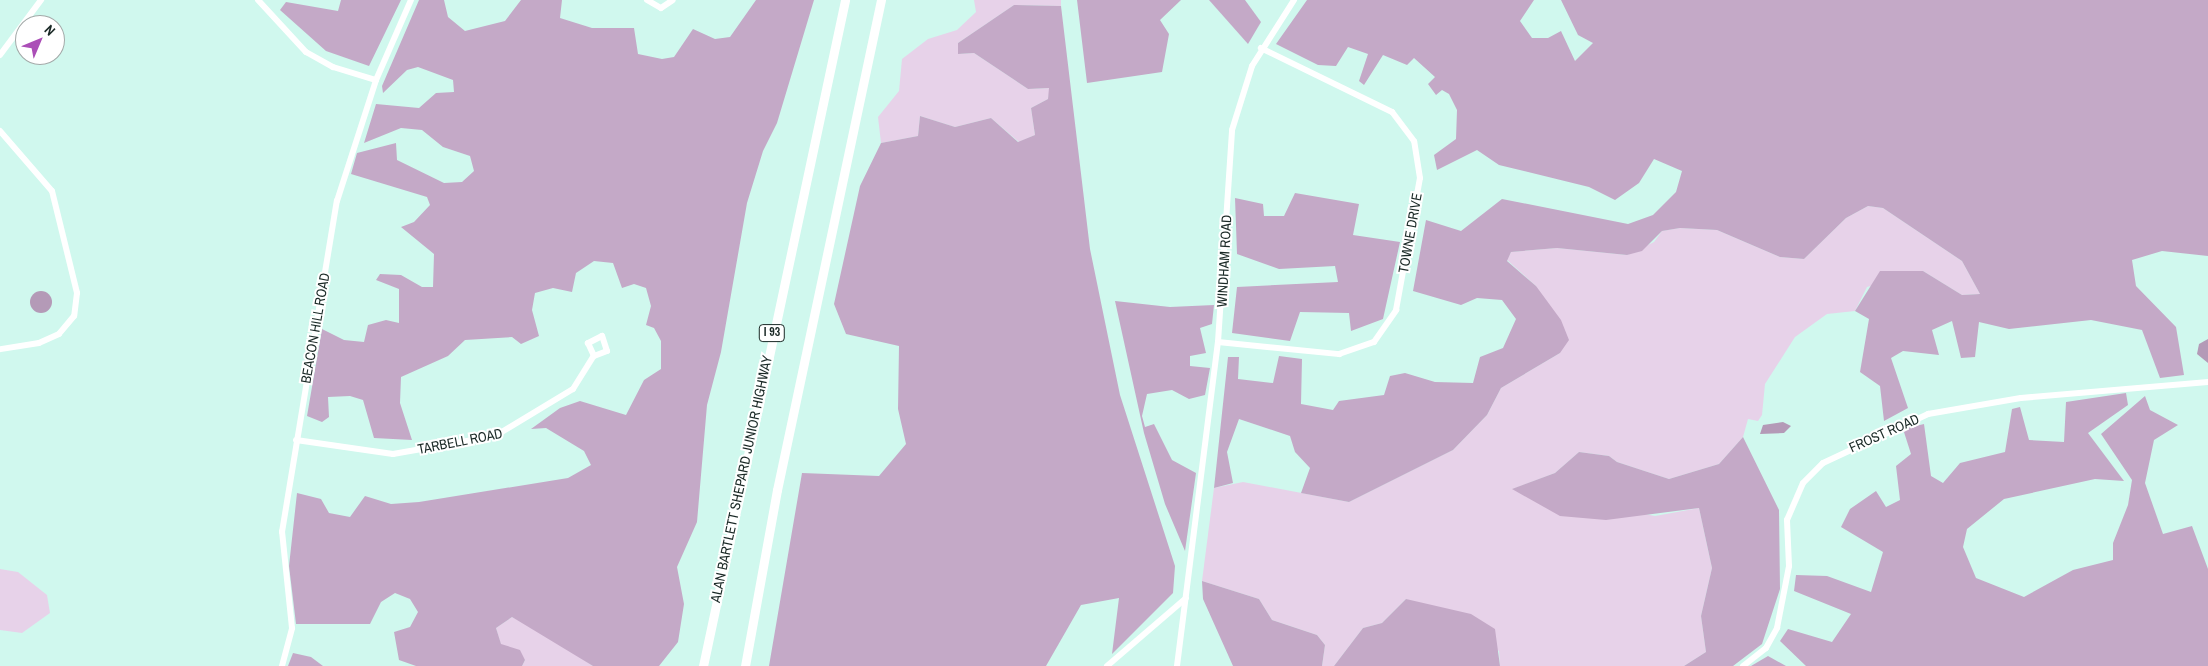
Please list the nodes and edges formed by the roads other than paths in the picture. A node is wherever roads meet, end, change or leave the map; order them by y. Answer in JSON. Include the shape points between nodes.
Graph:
{"nodes":[{"id":1,"x":40,"y":0,"type":"edge"},
{"id":2,"x":258,"y":0,"type":"edge"},
{"id":3,"x":411,"y":0,"type":"edge"},
{"id":4,"x":647,"y":0,"type":"edge"},
{"id":5,"x":674,"y":0,"type":"edge"},
{"id":6,"x":845,"y":0,"type":"edge"},
{"id":7,"x":881,"y":0,"type":"edge"},
{"id":8,"x":1294,"y":0,"type":"edge"},
{"id":9,"x":1261,"y":48,"type":"junction"},
{"id":10,"x":0,"y":55,"type":"edge"},
{"id":11,"x":376,"y":80,"type":"junction"},
{"id":12,"x":0,"y":131,"type":"edge"},
{"id":13,"x":1218,"y":342,"type":"junction"},
{"id":14,"x":0,"y":349,"type":"edge"},
{"id":15,"x":594,"y":356,"type":"dead end"},
{"id":16,"x":2208,"y":382,"type":"edge"},
{"id":17,"x":296,"y":440,"type":"junction"},
{"id":18,"x":1186,"y":598,"type":"junction"},
{"id":19,"x":282,"y":666,"type":"edge"},
{"id":20,"x":703,"y":666,"type":"edge"},
{"id":21,"x":745,"y":666,"type":"edge"},
{"id":22,"x":1107,"y":666,"type":"edge"},
{"id":23,"x":1177,"y":666,"type":"edge"},
{"id":24,"x":1742,"y":666,"type":"edge"}],
"edges":[{"from":1,"to":10,"type":"street"},
{"from":2,"to":11,"type":"street","via":[[295,43],[317,60]]},
{"from":3,"to":11,"type":"street","name":"BEACON HILL ROAD"},
{"from":4,"to":5,"type":"street","via":[[660,8]]},
{"from":6,"to":20,"type":"highway","name":"ALAN BARTLETT SHEPARD JUNIOR HIGHWAY","number":"I 93"},
{"from":7,"to":21,"type":"highway","via":[[777,490]]},
{"from":8,"to":9,"type":"street","name":"WINDHAM ROAD"},
{"from":9,"to":13,"type":"street","name":"WINDHAM ROAD","via":[[1232,130]]},
{"from":9,"to":13,"type":"street","name":"TOWNE DRIVE","via":[[1392,112],[1414,141],[1420,178],[1396,310],[1374,342],[1339,354]]},
{"from":11,"to":17,"type":"street","name":"BEACON HILL ROAD","via":[[337,200]]},
{"from":12,"to":14,"type":"street","via":[[52,191],[77,293],[74,316],[59,334],[39,343]]},
{"from":13,"to":18,"type":"street","name":"WINDHAM ROAD"},
{"from":15,"to":17,"type":"street","name":"TARBELL ROAD","via":[[584,377],[568,393],[496,436],[386,454]]},
{"from":16,"to":24,"type":"street","name":"FROST ROAD","via":[[2021,398],[1928,414],[1823,462],[1803,483],[1787,520],[1789,566],[1777,628],[1766,648]]},
{"from":17,"to":19,"type":"street","name":"BEACON HILL ROAD","via":[[281,548],[292,628]]},
{"from":18,"to":22,"type":"street"},
{"from":18,"to":23,"type":"street","name":"WINDHAM ROAD"}]}
